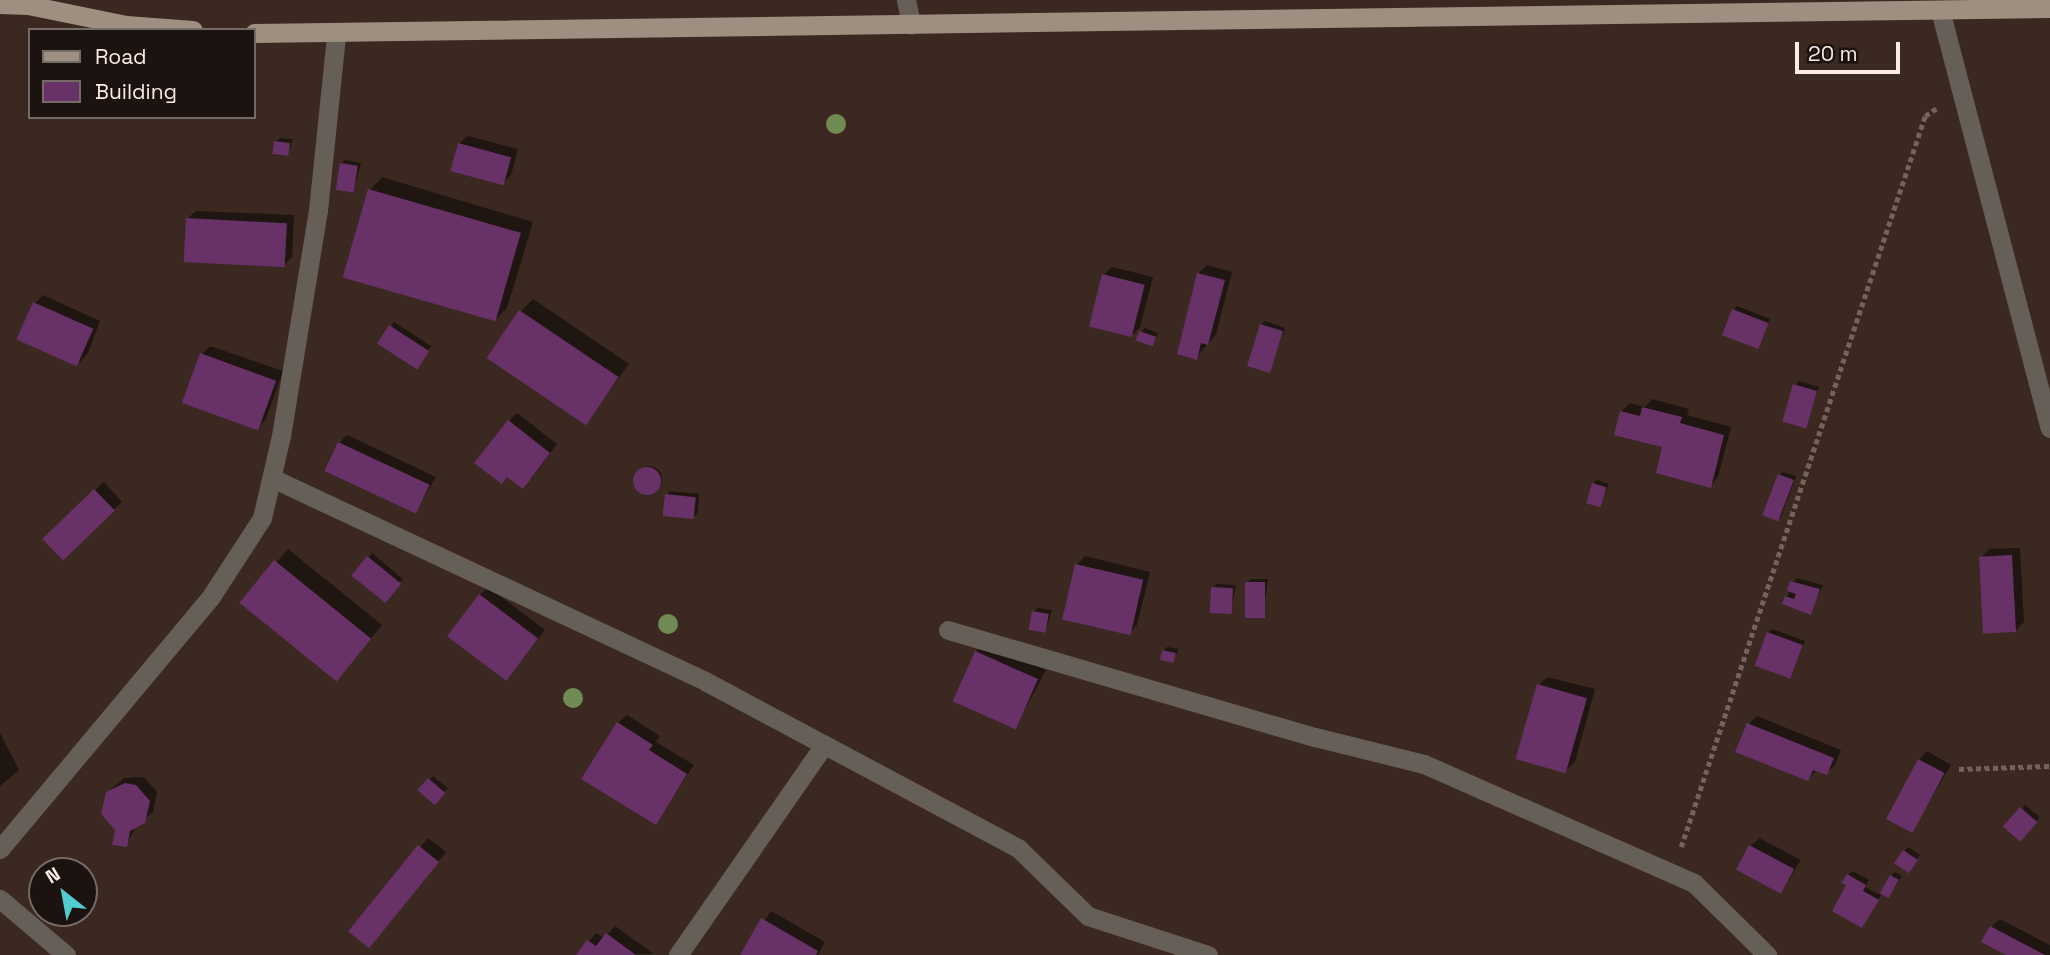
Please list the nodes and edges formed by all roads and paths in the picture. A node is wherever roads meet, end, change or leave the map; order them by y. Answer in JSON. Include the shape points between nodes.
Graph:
{"nodes":[{"id":1,"x":906,"y":0,"type":"edge"},
{"id":2,"x":0,"y":4,"type":"edge"},
{"id":3,"x":1878,"y":5,"type":"edge"},
{"id":4,"x":2050,"y":8,"type":"edge"},
{"id":5,"x":1940,"y":10,"type":"junction"},
{"id":6,"x":911,"y":24,"type":"junction"},
{"id":7,"x":166,"y":28,"type":"edge"},
{"id":8,"x":256,"y":33,"type":"edge"},
{"id":9,"x":336,"y":35,"type":"junction"},
{"id":10,"x":1962,"y":92,"type":"junction"},
{"id":11,"x":2050,"y":428,"type":"edge"},
{"id":12,"x":272,"y":478,"type":"junction"},
{"id":13,"x":948,"y":630,"type":"dead end"},
{"id":14,"x":824,"y":745,"type":"junction"},
{"id":15,"x":2050,"y":766,"type":"edge"},
{"id":16,"x":1959,"y":769,"type":"dead end"},
{"id":17,"x":0,"y":849,"type":"edge"},
{"id":18,"x":1671,"y":874,"type":"junction"},
{"id":19,"x":0,"y":899,"type":"edge"},
{"id":20,"x":66,"y":955,"type":"edge"},
{"id":21,"x":678,"y":955,"type":"edge"},
{"id":22,"x":1208,"y":955,"type":"edge"},
{"id":23,"x":1767,"y":955,"type":"edge"}],
"edges":[{"from":1,"to":6,"type":"street"},
{"from":2,"to":7,"type":"main road"},
{"from":3,"to":5,"type":"main road"},
{"from":3,"to":6,"type":"main road"},
{"from":4,"to":5,"type":"main road"},
{"from":5,"to":10,"type":"street"},
{"from":6,"to":9,"type":"main road"},
{"from":8,"to":9,"type":"main road"},
{"from":9,"to":12,"type":"street","via":[[318,210]]},
{"from":10,"to":11,"type":"street"},
{"from":10,"to":18,"type":"path","via":[[1925,116]]},
{"from":12,"to":14,"type":"street","via":[[705,681]]},
{"from":12,"to":17,"type":"street","via":[[262,519],[210,598]]},
{"from":13,"to":18,"type":"street","via":[[1424,764]]},
{"from":14,"to":21,"type":"street"},
{"from":14,"to":22,"type":"street","via":[[1019,849],[1088,916]]},
{"from":15,"to":16,"type":"path"},
{"from":18,"to":23,"type":"street","via":[[1694,883]]},
{"from":19,"to":20,"type":"street"}]}
